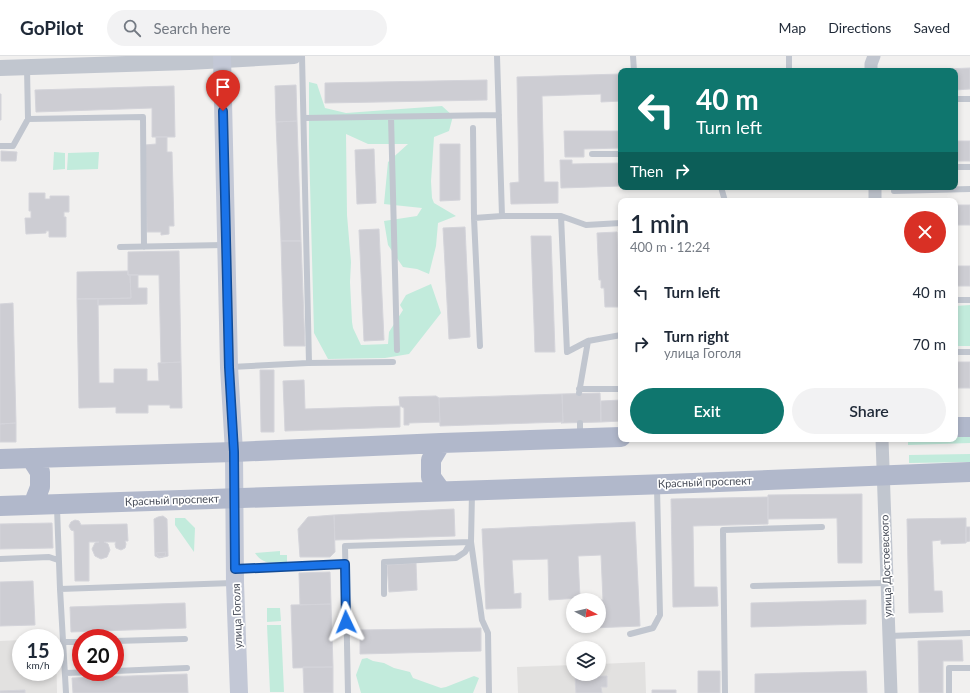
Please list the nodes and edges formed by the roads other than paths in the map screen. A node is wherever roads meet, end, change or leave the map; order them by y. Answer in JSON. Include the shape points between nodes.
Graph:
{"nodes":[{"id":1,"x":294,"y":56,"type":"edge"},
{"id":2,"x":302,"y":56,"type":"edge"},
{"id":3,"x":497,"y":56,"type":"edge"},
{"id":4,"x":633,"y":56,"type":"edge"},
{"id":5,"x":789,"y":56,"type":"edge"},
{"id":6,"x":874,"y":56,"type":"edge"},
{"id":7,"x":222,"y":58,"type":"edge"},
{"id":8,"x":20,"y":65,"type":"junction"},
{"id":9,"x":0,"y":68,"type":"edge"},
{"id":10,"x":634,"y":68,"type":"edge"},
{"id":11,"x":789,"y":68,"type":"edge"},
{"id":12,"x":871,"y":68,"type":"edge"},
{"id":13,"x":958,"y":99,"type":"edge"},
{"id":14,"x":970,"y":99,"type":"edge"},
{"id":15,"x":498,"y":115,"type":"junction"},
{"id":16,"x":390,"y":117,"type":"junction"},
{"id":17,"x":304,"y":118,"type":"junction"},
{"id":18,"x":28,"y":119,"type":"junction"},
{"id":19,"x":473,"y":128,"type":"dead end"},
{"id":20,"x":0,"y":146,"type":"edge"},
{"id":21,"x":592,"y":154,"type":"dead end"},
{"id":22,"x":618,"y":154,"type":"edge"},
{"id":23,"x":958,"y":167,"type":"edge"},
{"id":24,"x":970,"y":167,"type":"edge"},
{"id":25,"x":958,"y":189,"type":"edge"},
{"id":26,"x":970,"y":189,"type":"edge"},
{"id":27,"x":945,"y":190,"type":"edge"},
{"id":28,"x":894,"y":192,"type":"dead end"},
{"id":29,"x":502,"y":216,"type":"junction"},
{"id":30,"x":561,"y":216,"type":"junction"},
{"id":31,"x":474,"y":218,"type":"junction"},
{"id":32,"x":618,"y":223,"type":"edge"},
{"id":33,"x":226,"y":245,"type":"junction"},
{"id":34,"x":120,"y":247,"type":"dead end"},
{"id":35,"x":144,"y":247,"type":"junction"},
{"id":36,"x":958,"y":300,"type":"edge"},
{"id":37,"x":970,"y":300,"type":"edge"},
{"id":38,"x":618,"y":336,"type":"edge"},
{"id":39,"x":588,"y":341,"type":"junction"},
{"id":40,"x":480,"y":346,"type":"dead end"},
{"id":41,"x":397,"y":350,"type":"dead end"},
{"id":42,"x":958,"y":352,"type":"edge"},
{"id":43,"x":970,"y":352,"type":"edge"},
{"id":44,"x":393,"y":362,"type":"dead end"},
{"id":45,"x":309,"y":363,"type":"junction"},
{"id":46,"x":229,"y":367,"type":"junction"},
{"id":47,"x":618,"y":389,"type":"edge"},
{"id":48,"x":958,"y":427,"type":"edge"},
{"id":49,"x":970,"y":427,"type":"edge"},
{"id":50,"x":618,"y":437,"type":"edge"},
{"id":51,"x":882,"y":442,"type":"edge"},
{"id":52,"x":440,"y":443,"type":"junction"},
{"id":53,"x":234,"y":452,"type":"junction"},
{"id":54,"x":31,"y":458,"type":"junction"},
{"id":55,"x":0,"y":459,"type":"edge"},
{"id":56,"x":970,"y":472,"type":"edge"},
{"id":57,"x":884,"y":475,"type":"junction"},
{"id":58,"x":656,"y":484,"type":"junction"},
{"id":59,"x":472,"y":490,"type":"junction"},
{"id":60,"x":441,"y":491,"type":"junction"},
{"id":61,"x":235,"y":497,"type":"junction"},
{"id":62,"x":57,"y":504,"type":"junction"},
{"id":63,"x":33,"y":505,"type":"junction"},
{"id":64,"x":0,"y":506,"type":"edge"},
{"id":65,"x":822,"y":527,"type":"dead end"},
{"id":66,"x":471,"y":542,"type":"junction"},
{"id":67,"x":0,"y":559,"type":"edge"},
{"id":68,"x":58,"y":560,"type":"junction"},
{"id":69,"x":345,"y":564,"type":"junction"},
{"id":70,"x":235,"y":576,"type":"junction"},
{"id":71,"x":887,"y":583,"type":"junction"},
{"id":72,"x":753,"y":586,"type":"dead end"},
{"id":73,"x":60,"y":589,"type":"junction"},
{"id":74,"x":384,"y":594,"type":"dead end"},
{"id":75,"x":62,"y":629,"type":"edge"},
{"id":76,"x":970,"y":633,"type":"edge"},
{"id":77,"x":630,"y":634,"type":"dead end"},
{"id":78,"x":889,"y":636,"type":"junction"},
{"id":79,"x":185,"y":638,"type":"dead end"},
{"id":80,"x":124,"y":641,"type":"edge"},
{"id":81,"x":64,"y":658,"type":"edge"},
{"id":82,"x":187,"y":668,"type":"dead end"},
{"id":83,"x":970,"y":668,"type":"edge"},
{"id":84,"x":124,"y":671,"type":"edge"},
{"id":85,"x":65,"y":673,"type":"junction"},
{"id":86,"x":72,"y":673,"type":"edge"},
{"id":87,"x":66,"y":693,"type":"edge"},
{"id":88,"x":239,"y":693,"type":"edge"},
{"id":89,"x":348,"y":693,"type":"edge"},
{"id":90,"x":489,"y":693,"type":"edge"},
{"id":91,"x":725,"y":693,"type":"edge"},
{"id":92,"x":891,"y":693,"type":"edge"},
{"id":93,"x":949,"y":693,"type":"edge"}],
"edges":[{"from":1,"to":7,"type":"street"},
{"from":2,"to":17,"type":"lane"},
{"from":3,"to":15,"type":"lane"},
{"from":4,"to":10,"type":"lane"},
{"from":5,"to":11,"type":"lane"},
{"from":6,"to":12,"type":"street"},
{"from":7,"to":8,"type":"street"},
{"from":7,"to":33,"type":"main road","name":"улица Гоголя"},
{"from":8,"to":9,"type":"street"},
{"from":8,"to":18,"type":"lane"},
{"from":13,"to":14,"type":"lane"},
{"from":15,"to":16,"type":"lane"},
{"from":15,"to":29,"type":"lane"},
{"from":16,"to":17,"type":"lane"},
{"from":16,"to":41,"type":"lane"},
{"from":17,"to":45,"type":"lane"},
{"from":18,"to":20,"type":"lane","via":[[13,146]]},
{"from":18,"to":35,"type":"lane","via":[[143,117]]},
{"from":19,"to":31,"type":"lane"},
{"from":21,"to":22,"type":"lane"},
{"from":23,"to":24,"type":"lane"},
{"from":25,"to":26,"type":"lane"},
{"from":27,"to":28,"type":"lane"},
{"from":29,"to":30,"type":"lane"},
{"from":29,"to":31,"type":"lane"},
{"from":30,"to":32,"type":"lane","via":[[586,225]]},
{"from":30,"to":39,"type":"lane","via":[[567,352]]},
{"from":31,"to":40,"type":"lane"},
{"from":33,"to":35,"type":"lane"},
{"from":33,"to":46,"type":"main road","name":"улица Гоголя"},
{"from":34,"to":35,"type":"lane"},
{"from":36,"to":37,"type":"lane"},
{"from":38,"to":39,"type":"lane"},
{"from":39,"to":47,"type":"lane","via":[[579,391]]},
{"from":42,"to":43,"type":"lane"},
{"from":44,"to":45,"type":"lane"},
{"from":45,"to":46,"type":"lane"},
{"from":46,"to":53,"type":"main road","name":"улица Гоголя"},
{"from":48,"to":49,"type":"main road"},
{"from":50,"to":52,"type":"main road","via":[[580,431]]},
{"from":51,"to":57,"type":"street","name":"улица Достоевского"},
{"from":52,"to":53,"type":"main road"},
{"from":52,"to":60,"type":"main road","via":[[431,460],[431,477]]},
{"from":53,"to":54,"type":"main road"},
{"from":53,"to":61,"type":"main road","name":"улица Гоголя"},
{"from":54,"to":55,"type":"main road"},
{"from":54,"to":63,"type":"main road","via":[[40,472],[40,487]]},
{"from":56,"to":57,"type":"main road","name":"Красный проспект"},
{"from":57,"to":58,"type":"main road","name":"Красный проспект"},
{"from":57,"to":71,"type":"street","name":"улица Достоевского"},
{"from":58,"to":59,"type":"main road","name":"Красный проспект"},
{"from":58,"to":77,"type":"lane","via":[[660,615],[653,628]]},
{"from":59,"to":60,"type":"main road","name":"Красный проспект"},
{"from":59,"to":66,"type":"lane"},
{"from":60,"to":61,"type":"main road","name":"Красный проспект"},
{"from":61,"to":62,"type":"main road","name":"Красный проспект"},
{"from":61,"to":70,"type":"main road","name":"улица Гоголя"},
{"from":62,"to":63,"type":"main road","name":"Красный проспект"},
{"from":62,"to":68,"type":"lane"},
{"from":63,"to":64,"type":"main road","name":"Красный проспект"},
{"from":65,"to":91,"type":"lane","via":[[723,530]]},
{"from":66,"to":69,"type":"lane","via":[[345,546]]},
{"from":66,"to":74,"type":"lane","via":[[465,552],[456,558],[384,562]]},
{"from":66,"to":90,"type":"lane","via":[[482,620],[488,633]]},
{"from":67,"to":68,"type":"lane","via":[[49,556]]},
{"from":68,"to":73,"type":"lane"},
{"from":69,"to":70,"type":"lane"},
{"from":69,"to":89,"type":"lane"},
{"from":70,"to":73,"type":"lane"},
{"from":70,"to":88,"type":"main road","name":"улица Гоголя"},
{"from":71,"to":72,"type":"lane"},
{"from":71,"to":78,"type":"street","name":"улица Достоевского"},
{"from":73,"to":75,"type":"lane"},
{"from":76,"to":78,"type":"lane"},
{"from":78,"to":92,"type":"street","name":"улица Достоевского"},
{"from":79,"to":80,"type":"lane"},
{"from":81,"to":85,"type":"lane"},
{"from":82,"to":84,"type":"lane"},
{"from":83,"to":93,"type":"lane","via":[[949,668]]},
{"from":85,"to":86,"type":"lane"},
{"from":85,"to":87,"type":"lane"}]}
